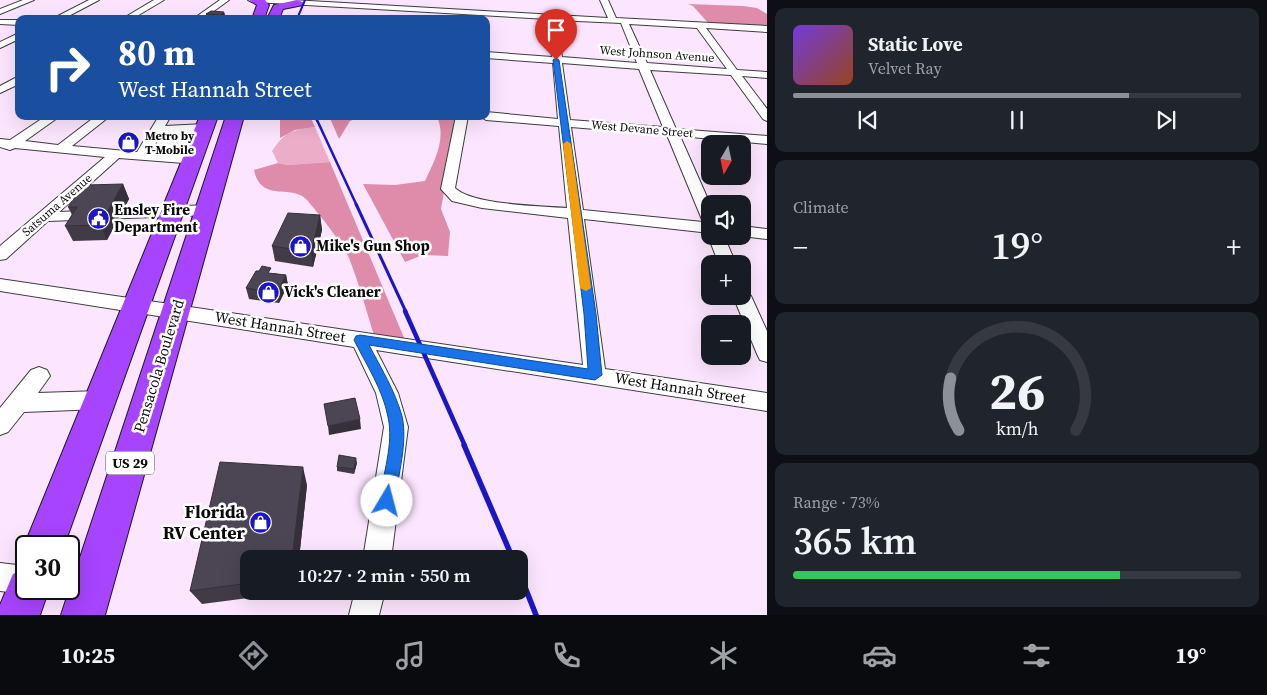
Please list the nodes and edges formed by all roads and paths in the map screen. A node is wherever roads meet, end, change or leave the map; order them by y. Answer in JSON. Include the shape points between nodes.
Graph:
{"nodes":[{"id":1,"x":30,"y":0,"type":"edge"},
{"id":2,"x":95,"y":0,"type":"edge"},
{"id":3,"x":160,"y":0,"type":"edge"},
{"id":4,"x":225,"y":0,"type":"edge"},
{"id":5,"x":253,"y":0,"type":"edge"},
{"id":6,"x":269,"y":0,"type":"edge"},
{"id":7,"x":604,"y":0,"type":"edge"},
{"id":8,"x":299,"y":2,"type":"junction"},
{"id":9,"x":370,"y":3,"type":"edge"},
{"id":10,"x":415,"y":9,"type":"junction"},
{"id":11,"x":0,"y":12,"type":"edge"},
{"id":12,"x":64,"y":15,"type":"edge"},
{"id":13,"x":133,"y":15,"type":"edge"},
{"id":14,"x":203,"y":15,"type":"edge"},
{"id":15,"x":247,"y":15,"type":"edge"},
{"id":16,"x":259,"y":15,"type":"edge"},
{"id":17,"x":266,"y":15,"type":"edge"},
{"id":18,"x":275,"y":15,"type":"edge"},
{"id":19,"x":412,"y":15,"type":"edge"},
{"id":20,"x":472,"y":15,"type":"edge"},
{"id":21,"x":490,"y":16,"type":"edge"},
{"id":22,"x":552,"y":17,"type":"junction"},
{"id":23,"x":618,"y":21,"type":"junction"},
{"id":24,"x":0,"y":22,"type":"edge"},
{"id":25,"x":15,"y":23,"type":"edge"},
{"id":26,"x":699,"y":25,"type":"junction"},
{"id":27,"x":767,"y":29,"type":"edge"},
{"id":28,"x":15,"y":38,"type":"edge"},
{"id":29,"x":0,"y":45,"type":"edge"},
{"id":30,"x":490,"y":55,"type":"edge"},
{"id":31,"x":556,"y":60,"type":"junction"},
{"id":32,"x":643,"y":66,"type":"junction"},
{"id":33,"x":734,"y":72,"type":"junction"},
{"id":34,"x":0,"y":75,"type":"edge"},
{"id":35,"x":767,"y":75,"type":"edge"},
{"id":36,"x":15,"y":77,"type":"edge"},
{"id":37,"x":15,"y":81,"type":"edge"},
{"id":38,"x":0,"y":90,"type":"edge"},
{"id":39,"x":490,"y":116,"type":"edge"},
{"id":40,"x":767,"y":117,"type":"edge"},
{"id":41,"x":47,"y":120,"type":"edge"},
{"id":42,"x":99,"y":120,"type":"edge"},
{"id":43,"x":163,"y":120,"type":"edge"},
{"id":44,"x":225,"y":120,"type":"edge"},
{"id":45,"x":234,"y":120,"type":"edge"},
{"id":46,"x":461,"y":120,"type":"edge"},
{"id":47,"x":207,"y":122,"type":"edge"},
{"id":48,"x":564,"y":122,"type":"junction"},
{"id":49,"x":157,"y":130,"type":"junction"},
{"id":50,"x":671,"y":131,"type":"junction"},
{"id":51,"x":767,"y":140,"type":"edge"},
{"id":52,"x":6,"y":144,"type":"edge"},
{"id":53,"x":226,"y":147,"type":"junction"},
{"id":54,"x":60,"y":149,"type":"junction"},
{"id":55,"x":0,"y":153,"type":"edge"},
{"id":56,"x":115,"y":155,"type":"junction"},
{"id":57,"x":141,"y":157,"type":"junction"},
{"id":58,"x":190,"y":167,"type":"junction"},
{"id":59,"x":701,"y":201,"type":"edge"},
{"id":60,"x":188,"y":210,"type":"junction"},
{"id":61,"x":576,"y":214,"type":"junction"},
{"id":62,"x":43,"y":217,"type":"junction"},
{"id":63,"x":701,"y":227,"type":"edge"},
{"id":64,"x":751,"y":232,"type":"edge"},
{"id":65,"x":767,"y":234,"type":"edge"},
{"id":66,"x":0,"y":254,"type":"edge"},
{"id":67,"x":0,"y":286,"type":"edge"},
{"id":68,"x":746,"y":305,"type":"edge"},
{"id":69,"x":136,"y":306,"type":"junction"},
{"id":70,"x":176,"y":311,"type":"junction"},
{"id":71,"x":360,"y":340,"type":"junction"},
{"id":72,"x":767,"y":354,"type":"edge"},
{"id":73,"x":595,"y":375,"type":"junction"},
{"id":74,"x":39,"y":376,"type":"dead end"},
{"id":75,"x":100,"y":400,"type":"junction"},
{"id":76,"x":767,"y":402,"type":"edge"},
{"id":77,"x":18,"y":403,"type":"junction"},
{"id":78,"x":0,"y":426,"type":"edge"},
{"id":79,"x":48,"y":535,"type":"edge"},
{"id":80,"x":378,"y":550,"type":"edge"},
{"id":81,"x":0,"y":577,"type":"edge"},
{"id":82,"x":15,"y":579,"type":"edge"},
{"id":83,"x":24,"y":600,"type":"edge"},
{"id":84,"x":368,"y":600,"type":"edge"},
{"id":85,"x":18,"y":615,"type":"edge"},
{"id":86,"x":83,"y":615,"type":"edge"},
{"id":87,"x":364,"y":615,"type":"edge"}],
"edges":[{"from":1,"to":11,"type":"street"},
{"from":2,"to":12,"type":"street"},
{"from":3,"to":13,"type":"street"},
{"from":4,"to":14,"type":"street"},
{"from":5,"to":6,"type":"street"},
{"from":5,"to":15,"type":"highway"},
{"from":5,"to":16,"type":"highway","via":[[263,5]]},
{"from":6,"to":8,"type":"street"},
{"from":6,"to":17,"type":"highway"},
{"from":7,"to":23,"type":"street"},
{"from":8,"to":9,"type":"street","via":[[345,9]]},
{"from":8,"to":18,"type":"highway","via":[[278,7]]},
{"from":9,"to":10,"type":"street"},
{"from":10,"to":19,"type":"street"},
{"from":10,"to":20,"type":"street"},
{"from":21,"to":22,"type":"street"},
{"from":22,"to":23,"type":"street"},
{"from":22,"to":31,"type":"street"},
{"from":23,"to":26,"type":"street"},
{"from":23,"to":32,"type":"street"},
{"from":24,"to":25,"type":"street"},
{"from":26,"to":27,"type":"street"},
{"from":26,"to":33,"type":"street"},
{"from":28,"to":29,"type":"street"},
{"from":30,"to":31,"type":"street","name":"West Johnson Avenue"},
{"from":31,"to":32,"type":"street","name":"West Johnson Avenue"},
{"from":31,"to":48,"type":"street"},
{"from":32,"to":33,"type":"street","name":"West Johnson Avenue"},
{"from":32,"to":50,"type":"street"},
{"from":33,"to":35,"type":"street","name":"West Johnson Avenue"},
{"from":33,"to":40,"type":"street"},
{"from":34,"to":36,"type":"street"},
{"from":37,"to":38,"type":"street"},
{"from":39,"to":48,"type":"street","name":"West Devane Street"},
{"from":41,"to":52,"type":"street"},
{"from":42,"to":54,"type":"street"},
{"from":43,"to":49,"type":"street"},
{"from":44,"to":53,"type":"highway","via":[[222,130]]},
{"from":45,"to":53,"type":"highway"},
{"from":46,"to":61,"type":"street","via":[[448,190],[452,195],[482,204]]},
{"from":47,"to":49,"type":"street"},
{"from":47,"to":58,"type":"highway"},
{"from":48,"to":50,"type":"street","name":"West Devane Street"},
{"from":48,"to":61,"type":"street"},
{"from":49,"to":57,"type":"street"},
{"from":50,"to":51,"type":"street","name":"West Devane Street"},
{"from":50,"to":59,"type":"street"},
{"from":52,"to":54,"type":"street"},
{"from":52,"to":55,"type":"street"},
{"from":53,"to":60,"type":"highway"},
{"from":54,"to":56,"type":"street"},
{"from":56,"to":57,"type":"street"},
{"from":56,"to":62,"type":"street","name":"Satsuma Avenue"},
{"from":57,"to":58,"type":"street"},
{"from":58,"to":60,"type":"highway"},
{"from":60,"to":62,"type":"street"},
{"from":60,"to":69,"type":"highway"},
{"from":60,"to":70,"type":"highway","via":[[158,286],[158,298]]},
{"from":61,"to":63,"type":"street"},
{"from":61,"to":73,"type":"street"},
{"from":62,"to":66,"type":"street","name":"Satsuma Avenue"},
{"from":64,"to":65,"type":"street"},
{"from":67,"to":69,"type":"street","name":"West Hannah Street"},
{"from":68,"to":72,"type":"street"},
{"from":69,"to":70,"type":"street","name":"West Hannah Street"},
{"from":69,"to":75,"type":"highway"},
{"from":69,"to":86,"type":"highway","via":[[152,319],[154,332],[100,499]]},
{"from":70,"to":71,"type":"street","name":"West Hannah Street"},
{"from":70,"to":86,"type":"highway","name":"Pensacola Boulevard","number":"US 29"},
{"from":71,"to":73,"type":"street","name":"West Hannah Street"},
{"from":71,"to":80,"type":"street","via":[[387,393],[396,427]]},
{"from":73,"to":76,"type":"street","name":"West Hannah Street"},
{"from":74,"to":77,"type":"street"},
{"from":75,"to":77,"type":"street"},
{"from":75,"to":79,"type":"highway"},
{"from":77,"to":78,"type":"street"},
{"from":81,"to":82,"type":"street"},
{"from":83,"to":85,"type":"highway"},
{"from":84,"to":87,"type":"street"}]}
